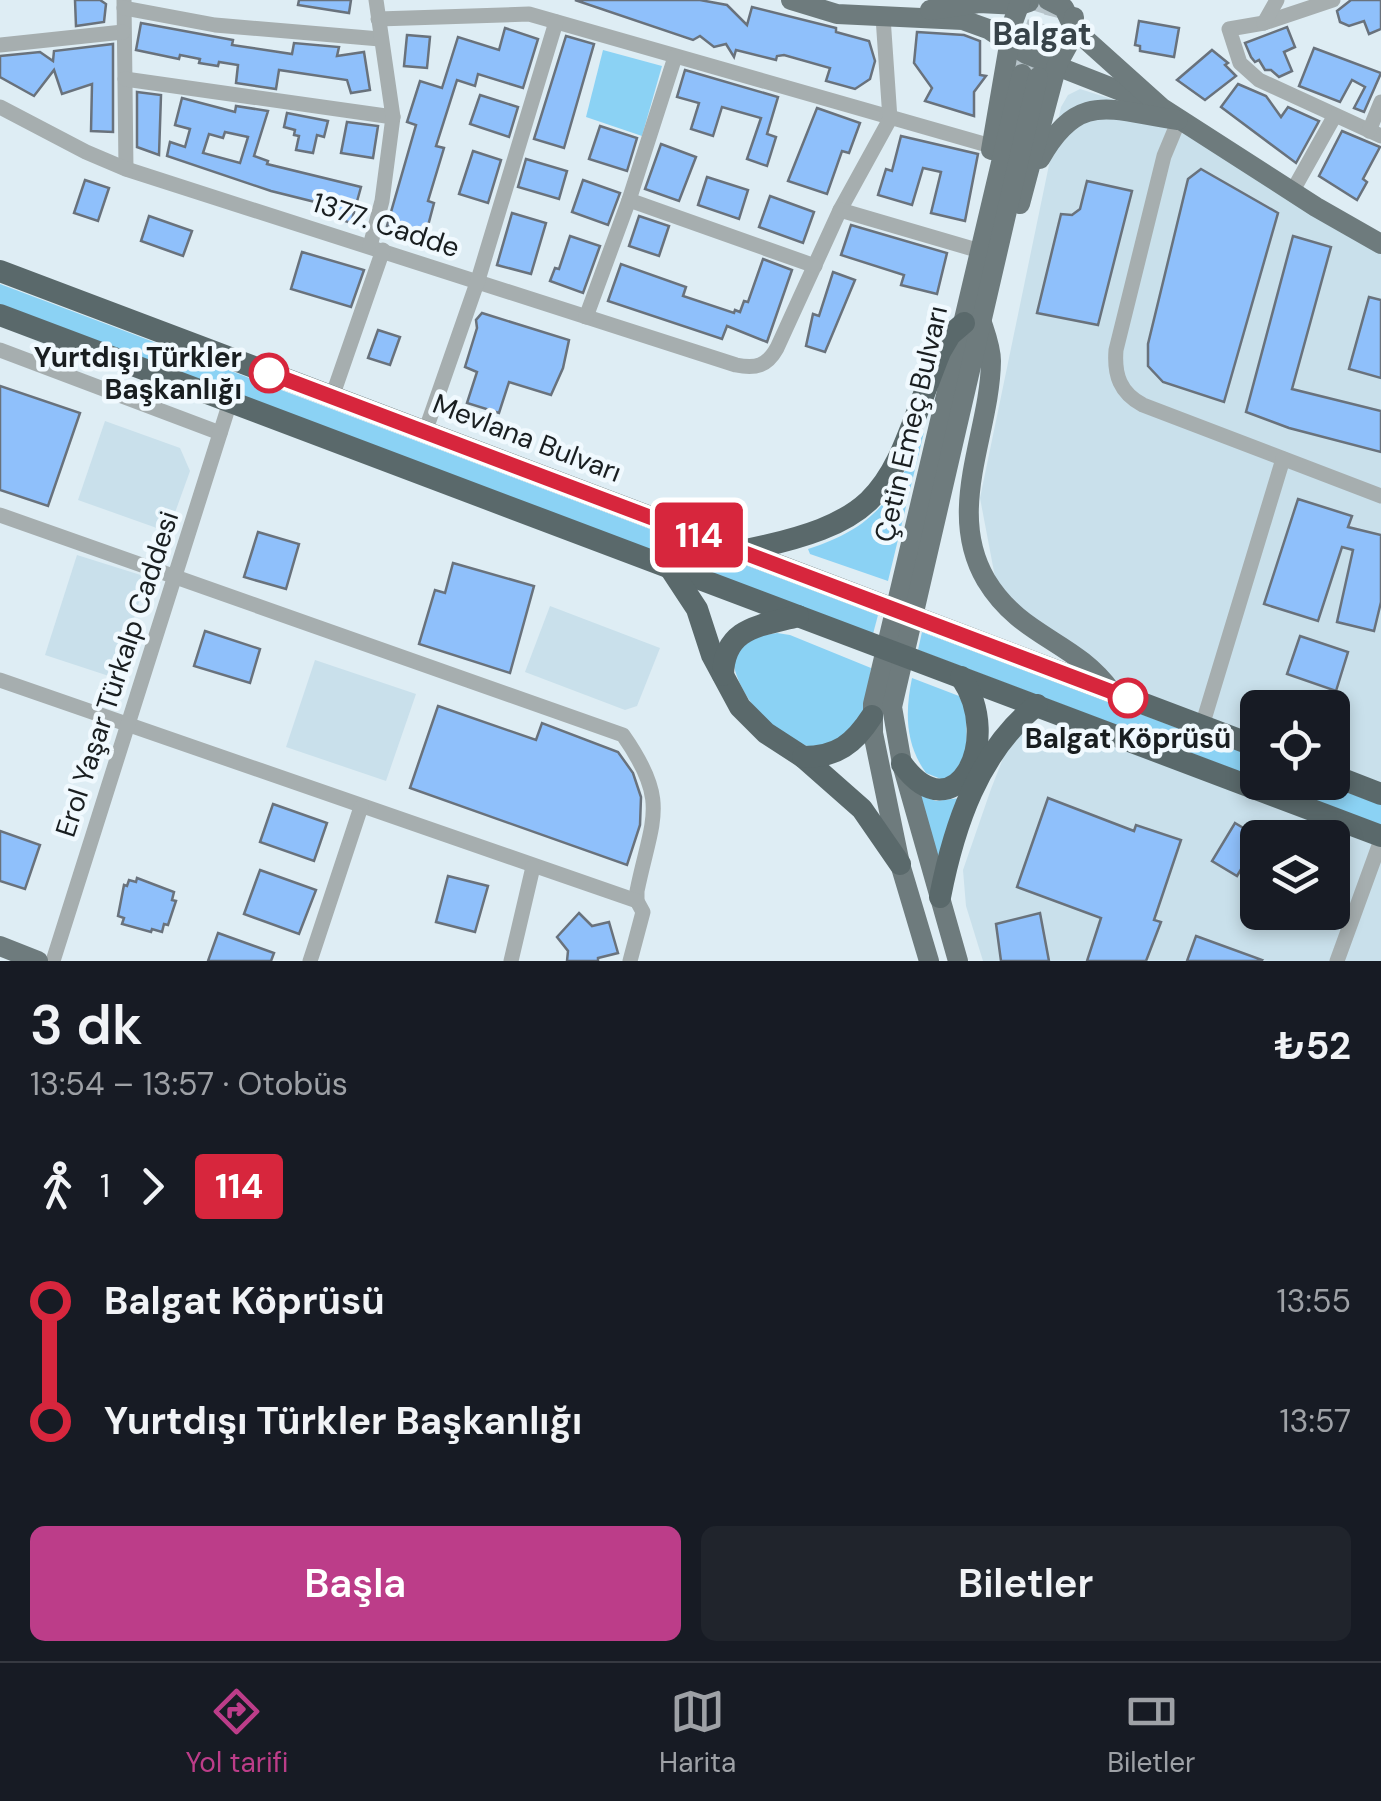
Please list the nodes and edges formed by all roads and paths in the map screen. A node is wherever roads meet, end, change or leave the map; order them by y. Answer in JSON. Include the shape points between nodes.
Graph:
{"nodes":[{"id":1,"x":376,"y":0,"type":"edge"},
{"id":2,"x":791,"y":0,"type":"edge"},
{"id":3,"x":1048,"y":0,"type":"edge"},
{"id":4,"x":1074,"y":0,"type":"edge"},
{"id":5,"x":1277,"y":0,"type":"edge"},
{"id":6,"x":1332,"y":0,"type":"edge"},
{"id":7,"x":964,"y":2,"type":"edge"},
{"id":8,"x":1025,"y":2,"type":"edge"},
{"id":9,"x":124,"y":4,"type":"edge"},
{"id":10,"x":836,"y":7,"type":"edge"},
{"id":11,"x":883,"y":18,"type":"junction"},
{"id":12,"x":378,"y":19,"type":"junction"},
{"id":13,"x":556,"y":22,"type":"junction"},
{"id":14,"x":1264,"y":23,"type":"junction"},
{"id":15,"x":1074,"y":29,"type":"junction"},
{"id":16,"x":124,"y":32,"type":"junction"},
{"id":17,"x":380,"y":39,"type":"junction"},
{"id":18,"x":1010,"y":42,"type":"junction"},
{"id":19,"x":0,"y":44,"type":"edge"},
{"id":20,"x":675,"y":57,"type":"junction"},
{"id":21,"x":1057,"y":65,"type":"junction"},
{"id":22,"x":1030,"y":75,"type":"tunnel mouth"},
{"id":23,"x":125,"y":79,"type":"junction"},
{"id":24,"x":1381,"y":102,"type":"edge"},
{"id":25,"x":0,"y":107,"type":"edge"},
{"id":26,"x":1170,"y":114,"type":"junction"},
{"id":27,"x":393,"y":117,"type":"junction"},
{"id":28,"x":1334,"y":117,"type":"junction"},
{"id":29,"x":890,"y":119,"type":"junction"},
{"id":30,"x":1375,"y":134,"type":"edge"},
{"id":31,"x":991,"y":146,"type":"junction"},
{"id":32,"x":126,"y":169,"type":"junction"},
{"id":33,"x":1028,"y":182,"type":"junction"},
{"id":34,"x":1292,"y":192,"type":"junction"},
{"id":35,"x":629,"y":200,"type":"junction"},
{"id":36,"x":840,"y":210,"type":"junction"},
{"id":37,"x":988,"y":242,"type":"junction"},
{"id":38,"x":1381,"y":244,"type":"edge"},
{"id":39,"x":377,"y":248,"type":"junction"},
{"id":40,"x":815,"y":266,"type":"junction"},
{"id":41,"x":0,"y":271,"type":"edge"},
{"id":42,"x":478,"y":280,"type":"junction"},
{"id":43,"x":0,"y":315,"type":"edge"},
{"id":44,"x":586,"y":317,"type":"junction"},
{"id":45,"x":973,"y":322,"type":"junction"},
{"id":46,"x":0,"y":350,"type":"edge"},
{"id":47,"x":332,"y":396,"type":"junction"},
{"id":48,"x":230,"y":402,"type":"junction"},
{"id":49,"x":426,"y":432,"type":"junction"},
{"id":50,"x":220,"y":434,"type":"junction"},
{"id":51,"x":1284,"y":459,"type":"junction"},
{"id":52,"x":1381,"y":496,"type":"edge"},
{"id":53,"x":0,"y":515,"type":"edge"},
{"id":54,"x":741,"y":551,"type":"junction"},
{"id":55,"x":670,"y":568,"type":"junction"},
{"id":56,"x":174,"y":576,"type":"junction"},
{"id":57,"x":798,"y":616,"type":"junction"},
{"id":58,"x":961,"y":677,"type":"junction"},
{"id":59,"x":722,"y":678,"type":"junction"},
{"id":60,"x":0,"y":680,"type":"edge"},
{"id":61,"x":1111,"y":692,"type":"junction"},
{"id":62,"x":885,"y":694,"type":"junction"},
{"id":63,"x":1037,"y":706,"type":"junction"},
{"id":64,"x":872,"y":716,"type":"junction"},
{"id":65,"x":125,"y":726,"type":"junction"},
{"id":66,"x":1202,"y":726,"type":"junction"},
{"id":67,"x":1240,"y":740,"type":"edge"},
{"id":68,"x":803,"y":756,"type":"junction"},
{"id":69,"x":902,"y":764,"type":"junction"},
{"id":70,"x":1350,"y":782,"type":"edge"},
{"id":71,"x":1381,"y":794,"type":"edge"},
{"id":72,"x":360,"y":806,"type":"junction"},
{"id":73,"x":1381,"y":838,"type":"edge"},
{"id":74,"x":900,"y":864,"type":"junction"},
{"id":75,"x":533,"y":867,"type":"junction"},
{"id":76,"x":940,"y":897,"type":"junction"},
{"id":77,"x":637,"y":901,"type":"junction"},
{"id":78,"x":0,"y":946,"type":"edge"},
{"id":79,"x":38,"y":961,"type":"edge"},
{"id":80,"x":53,"y":961,"type":"edge"},
{"id":81,"x":310,"y":961,"type":"edge"},
{"id":82,"x":511,"y":961,"type":"edge"},
{"id":83,"x":630,"y":961,"type":"edge"},
{"id":84,"x":929,"y":961,"type":"edge"},
{"id":85,"x":958,"y":961,"type":"edge"},
{"id":86,"x":1337,"y":961,"type":"edge"}],
"edges":[{"from":1,"to":12,"type":"street"},
{"from":2,"to":10,"type":"main road"},
{"from":3,"to":15,"type":"main road","via":[[1064,8]]},
{"from":4,"to":15,"type":"main road","name":"Çetin Emeç Bulvarı"},
{"from":5,"to":14,"type":"street"},
{"from":6,"to":14,"type":"street"},
{"from":7,"to":8,"type":"main road"},
{"from":7,"to":11,"type":"main road"},
{"from":8,"to":18,"type":"main road","name":"Çetin Emeç Bulvarı"},
{"from":9,"to":16,"type":"street"},
{"from":9,"to":17,"type":"street","via":[[215,24]]},
{"from":10,"to":11,"type":"main road"},
{"from":11,"to":18,"type":"main road","via":[[963,20]]},
{"from":11,"to":29,"type":"street"},
{"from":12,"to":13,"type":"street","via":[[529,14]]},
{"from":12,"to":17,"type":"street"},
{"from":13,"to":20,"type":"street"},
{"from":13,"to":42,"type":"street"},
{"from":14,"to":28,"type":"street","via":[[1229,29],[1240,63]]},
{"from":15,"to":21,"type":"main road","name":"Çetin Emeç Bulvarı"},
{"from":15,"to":26,"type":"main road"},
{"from":16,"to":19,"type":"street"},
{"from":16,"to":23,"type":"street"},
{"from":17,"to":27,"type":"street"},
{"from":18,"to":21,"type":"main road"},
{"from":18,"to":31,"type":"main road","name":"Çetin Emeç Bulvarı"},
{"from":20,"to":29,"type":"street"},
{"from":20,"to":35,"type":"street"},
{"from":21,"to":26,"type":"main road"},
{"from":21,"to":33,"type":"main road","name":"Çetin Emeç Bulvarı"},
{"from":22,"to":37,"type":"main road","name":"Çetin Emeç Bulvarı"},
{"from":23,"to":27,"type":"street"},
{"from":23,"to":32,"type":"street"},
{"from":24,"to":30,"type":"street"},
{"from":25,"to":32,"type":"street","name":"1377. Cadde"},
{"from":26,"to":33,"type":"main road","via":[[1077,115],[1052,137]]},
{"from":26,"to":34,"type":"main road"},
{"from":26,"to":51,"type":"street","via":[[1116,350],[1117,379],[1143,406]]},
{"from":27,"to":39,"type":"street"},
{"from":28,"to":30,"type":"street"},
{"from":28,"to":34,"type":"street"},
{"from":29,"to":31,"type":"street"},
{"from":29,"to":36,"type":"street"},
{"from":31,"to":37,"type":"main road","name":"Çetin Emeç Bulvarı","via":[[981,204]]},
{"from":32,"to":39,"type":"street","name":"1377. Cadde"},
{"from":33,"to":37,"type":"main road","name":"Çetin Emeç Bulvarı","via":[[1016,215]]},
{"from":34,"to":38,"type":"main road"},
{"from":35,"to":40,"type":"street"},
{"from":35,"to":44,"type":"street"},
{"from":36,"to":37,"type":"street"},
{"from":36,"to":40,"type":"street"},
{"from":37,"to":45,"type":"main road","name":"Çetin Emeç Bulvarı"},
{"from":39,"to":42,"type":"street","name":"1377. Cadde"},
{"from":39,"to":47,"type":"street"},
{"from":40,"to":44,"type":"street","name":"1377. Cadde","via":[[777,348],[756,367]]},
{"from":41,"to":47,"type":"highway","name":"Mevlana Bulvarı"},
{"from":42,"to":44,"type":"street","name":"1377. Cadde"},
{"from":42,"to":49,"type":"street"},
{"from":43,"to":48,"type":"highway"},
{"from":45,"to":54,"type":"highway","via":[[950,334],[940,352],[894,472],[877,495],[834,526]]},
{"from":45,"to":61,"type":"main road","via":[[991,362],[968,500],[984,577],[1016,619],[1081,659]]},
{"from":45,"to":62,"type":"main road","name":"Çetin Emeç Bulvarı"},
{"from":46,"to":50,"type":"street"},
{"from":47,"to":49,"type":"highway","name":"Mevlana Bulvarı"},
{"from":48,"to":50,"type":"street","name":"Erol Yaşar Türkalp Caddesi"},
{"from":48,"to":55,"type":"highway"},
{"from":49,"to":54,"type":"highway","name":"Mevlana Bulvarı"},
{"from":50,"to":56,"type":"street","name":"Erol Yaşar Türkalp Caddesi"},
{"from":51,"to":52,"type":"street"},
{"from":51,"to":66,"type":"street"},
{"from":53,"to":56,"type":"street"},
{"from":54,"to":61,"type":"highway","name":"Mevlana Bulvarı"},
{"from":55,"to":57,"type":"highway"},
{"from":55,"to":59,"type":"highway","via":[[697,609]]},
{"from":56,"to":65,"type":"street","name":"Erol Yaşar Türkalp Caddesi"},
{"from":56,"to":77,"type":"street","via":[[623,735],[656,802]]},
{"from":57,"to":58,"type":"highway"},
{"from":57,"to":59,"type":"highway","via":[[737,636],[723,658]]},
{"from":58,"to":63,"type":"highway"},
{"from":58,"to":69,"type":"highway","via":[[980,731],[969,770],[937,789],[917,781]]},
{"from":59,"to":68,"type":"highway","via":[[757,725]]},
{"from":60,"to":65,"type":"street"},
{"from":61,"to":66,"type":"highway","name":"Mevlana Bulvarı"},
{"from":62,"to":64,"type":"main road"},
{"from":62,"to":69,"type":"main road"},
{"from":63,"to":73,"type":"highway"},
{"from":63,"to":76,"type":"highway","via":[[1001,738],[975,785]]},
{"from":64,"to":68,"type":"highway","via":[[845,748]]},
{"from":64,"to":74,"type":"main road"},
{"from":65,"to":72,"type":"street"},
{"from":65,"to":80,"type":"street","name":"Erol Yaşar Türkalp Caddesi"},
{"from":66,"to":67,"type":"highway","name":"Mevlana Bulvarı"},
{"from":68,"to":74,"type":"highway","via":[[862,809]]},
{"from":69,"to":76,"type":"main road"},
{"from":70,"to":71,"type":"highway"},
{"from":72,"to":75,"type":"street"},
{"from":72,"to":81,"type":"street"},
{"from":73,"to":86,"type":"street"},
{"from":74,"to":84,"type":"main road"},
{"from":75,"to":77,"type":"street"},
{"from":75,"to":82,"type":"street"},
{"from":76,"to":85,"type":"main road"},
{"from":77,"to":83,"type":"street","via":[[643,912]]},
{"from":78,"to":79,"type":"main road"}]}
